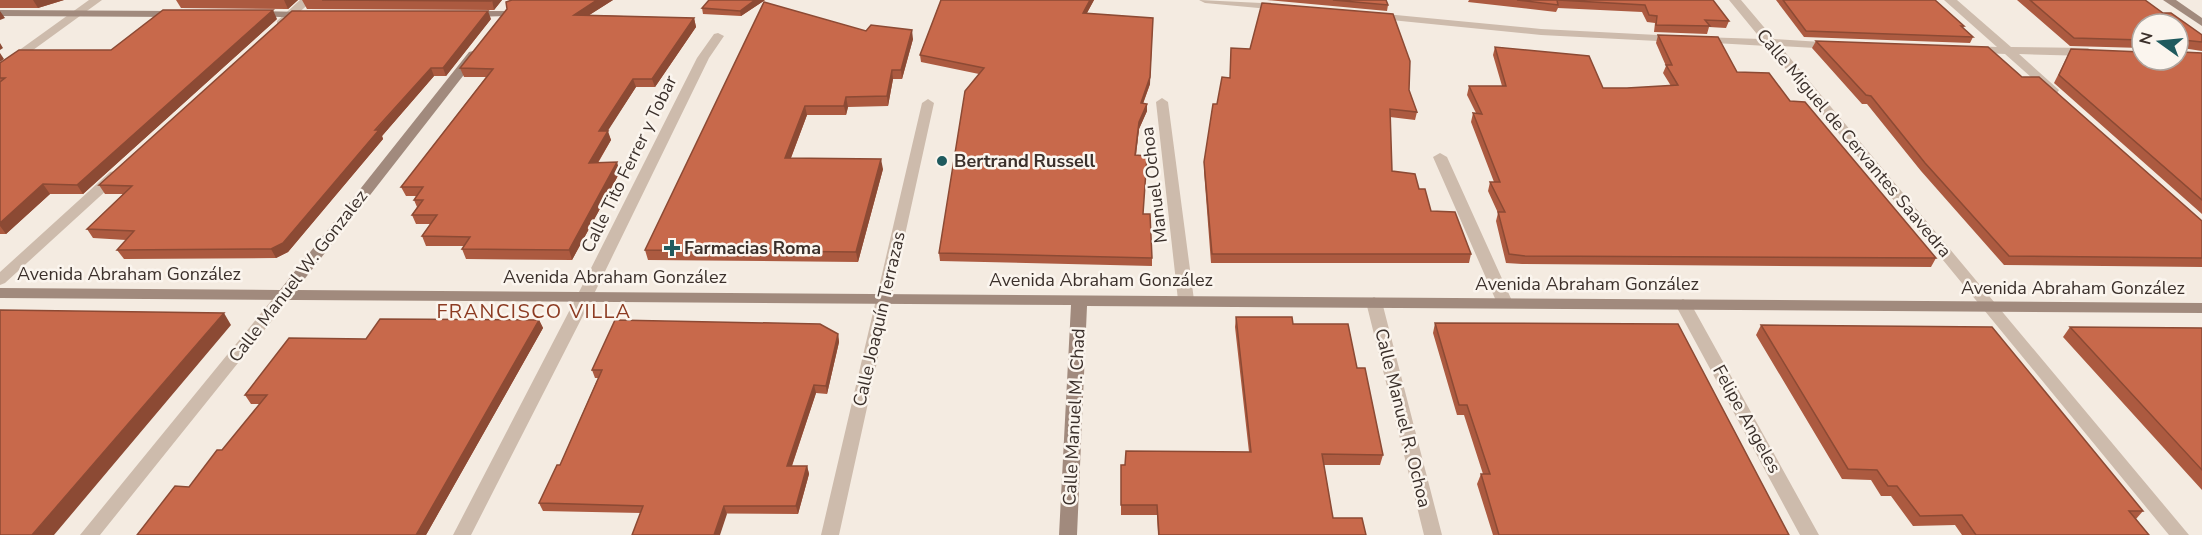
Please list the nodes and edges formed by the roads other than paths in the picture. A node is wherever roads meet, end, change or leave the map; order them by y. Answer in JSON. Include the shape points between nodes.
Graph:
{"nodes":[{"id":1,"x":96,"y":0,"type":"edge"},
{"id":2,"x":307,"y":0,"type":"edge"},
{"id":3,"x":1205,"y":0,"type":"edge"},
{"id":4,"x":1735,"y":0,"type":"edge"},
{"id":5,"x":1950,"y":0,"type":"edge"},
{"id":6,"x":2169,"y":0,"type":"edge"},
{"id":7,"x":1291,"y":9,"type":"edge"},
{"id":8,"x":0,"y":13,"type":"edge"},
{"id":9,"x":79,"y":13,"type":"junction"},
{"id":10,"x":185,"y":14,"type":"edge"},
{"id":11,"x":244,"y":14,"type":"edge"},
{"id":12,"x":291,"y":15,"type":"junction"},
{"id":13,"x":315,"y":15,"type":"edge"},
{"id":14,"x":457,"y":15,"type":"edge"},
{"id":15,"x":1361,"y":15,"type":"edge"},
{"id":16,"x":500,"y":19,"type":"edge"},
{"id":17,"x":2202,"y":23,"type":"edge"},
{"id":18,"x":273,"y":31,"type":"edge"},
{"id":19,"x":718,"y":36,"type":"dead end"},
{"id":20,"x":482,"y":42,"type":"edge"},
{"id":21,"x":1770,"y":43,"type":"junction"},
{"id":22,"x":1842,"y":45,"type":"edge"},
{"id":23,"x":1961,"y":49,"type":"edge"},
{"id":24,"x":2009,"y":51,"type":"junction"},
{"id":25,"x":2098,"y":53,"type":"edge"},
{"id":26,"x":0,"y":70,"type":"edge"},
{"id":27,"x":2062,"y":98,"type":"edge"},
{"id":28,"x":1162,"y":102,"type":"dead end"},
{"id":29,"x":928,"y":103,"type":"dead end"},
{"id":30,"x":1440,"y":157,"type":"dead end"},
{"id":31,"x":123,"y":168,"type":"edge"},
{"id":32,"x":0,"y":280,"type":"edge"},
{"id":33,"x":0,"y":293,"type":"edge"},
{"id":34,"x":285,"y":294,"type":"junction"},
{"id":35,"x":585,"y":296,"type":"junction"},
{"id":36,"x":884,"y":298,"type":"junction"},
{"id":37,"x":1079,"y":300,"type":"junction"},
{"id":38,"x":1186,"y":300,"type":"junction"},
{"id":39,"x":1374,"y":302,"type":"junction"},
{"id":40,"x":1505,"y":303,"type":"junction"},
{"id":41,"x":1683,"y":304,"type":"junction"},
{"id":42,"x":1992,"y":308,"type":"junction"},
{"id":43,"x":2202,"y":308,"type":"edge"},
{"id":44,"x":89,"y":535,"type":"edge"},
{"id":45,"x":462,"y":535,"type":"edge"},
{"id":46,"x":830,"y":535,"type":"edge"},
{"id":47,"x":1068,"y":535,"type":"edge"},
{"id":48,"x":1432,"y":535,"type":"edge"},
{"id":49,"x":1810,"y":535,"type":"edge"},
{"id":50,"x":2180,"y":535,"type":"edge"}],
"edges":[{"from":1,"to":9,"type":"street"},
{"from":2,"to":12,"type":"street"},
{"from":3,"to":7,"type":"street"},
{"from":4,"to":21,"type":"street","name":"Calle Miguel de Cervantes Saavedra"},
{"from":5,"to":24,"type":"street"},
{"from":6,"to":17,"type":"main road"},
{"from":8,"to":9,"type":"main road"},
{"from":9,"to":10,"type":"main road"},
{"from":9,"to":26,"type":"street"},
{"from":11,"to":12,"type":"main road"},
{"from":12,"to":13,"type":"main road"},
{"from":12,"to":18,"type":"street"},
{"from":14,"to":16,"type":"main road"},
{"from":15,"to":21,"type":"street","via":[[1562,33]]},
{"from":19,"to":35,"type":"street","name":"Calle Tito Ferrer y Tobar","via":[[703,58]]},
{"from":20,"to":34,"type":"main road","name":"Calle Manuel W. Gonzalez"},
{"from":21,"to":22,"type":"street"},
{"from":21,"to":42,"type":"street","name":"Calle Miguel de Cervantes Saavedra"},
{"from":23,"to":24,"type":"street"},
{"from":24,"to":25,"type":"street"},
{"from":24,"to":27,"type":"street"},
{"from":28,"to":38,"type":"street","name":"Manuel Ochoa"},
{"from":29,"to":36,"type":"street","name":"Calle Joaquín Terrazas"},
{"from":30,"to":40,"type":"street"},
{"from":31,"to":32,"type":"street"},
{"from":33,"to":34,"type":"main road","name":"Avenida Abraham González"},
{"from":34,"to":35,"type":"main road","name":"Avenida Abraham González"},
{"from":34,"to":44,"type":"street","name":"Calle Manuel W. Gonzalez"},
{"from":35,"to":36,"type":"main road","name":"Avenida Abraham González"},
{"from":35,"to":45,"type":"street","name":"Calle Tito Ferrer y Tobar"},
{"from":36,"to":37,"type":"main road","name":"Avenida Abraham González"},
{"from":36,"to":46,"type":"street","name":"Calle Joaquín Terrazas"},
{"from":37,"to":38,"type":"main road","name":"Avenida Abraham González"},
{"from":37,"to":47,"type":"main road","name":"Calle Manuel M. Chad"},
{"from":38,"to":39,"type":"main road","name":"Avenida Abraham González"},
{"from":39,"to":40,"type":"main road","name":"Avenida Abraham González"},
{"from":39,"to":48,"type":"street","name":"Calle Manuel R. Ochoa"},
{"from":40,"to":41,"type":"main road","name":"Avenida Abraham González"},
{"from":41,"to":42,"type":"main road","name":"Avenida Abraham González"},
{"from":41,"to":49,"type":"street","name":"Felipe Angeles"},
{"from":42,"to":43,"type":"main road","name":"Avenida Abraham González"},
{"from":42,"to":50,"type":"street","name":"Calle Miguel de Cervantes Saavedra"}]}
